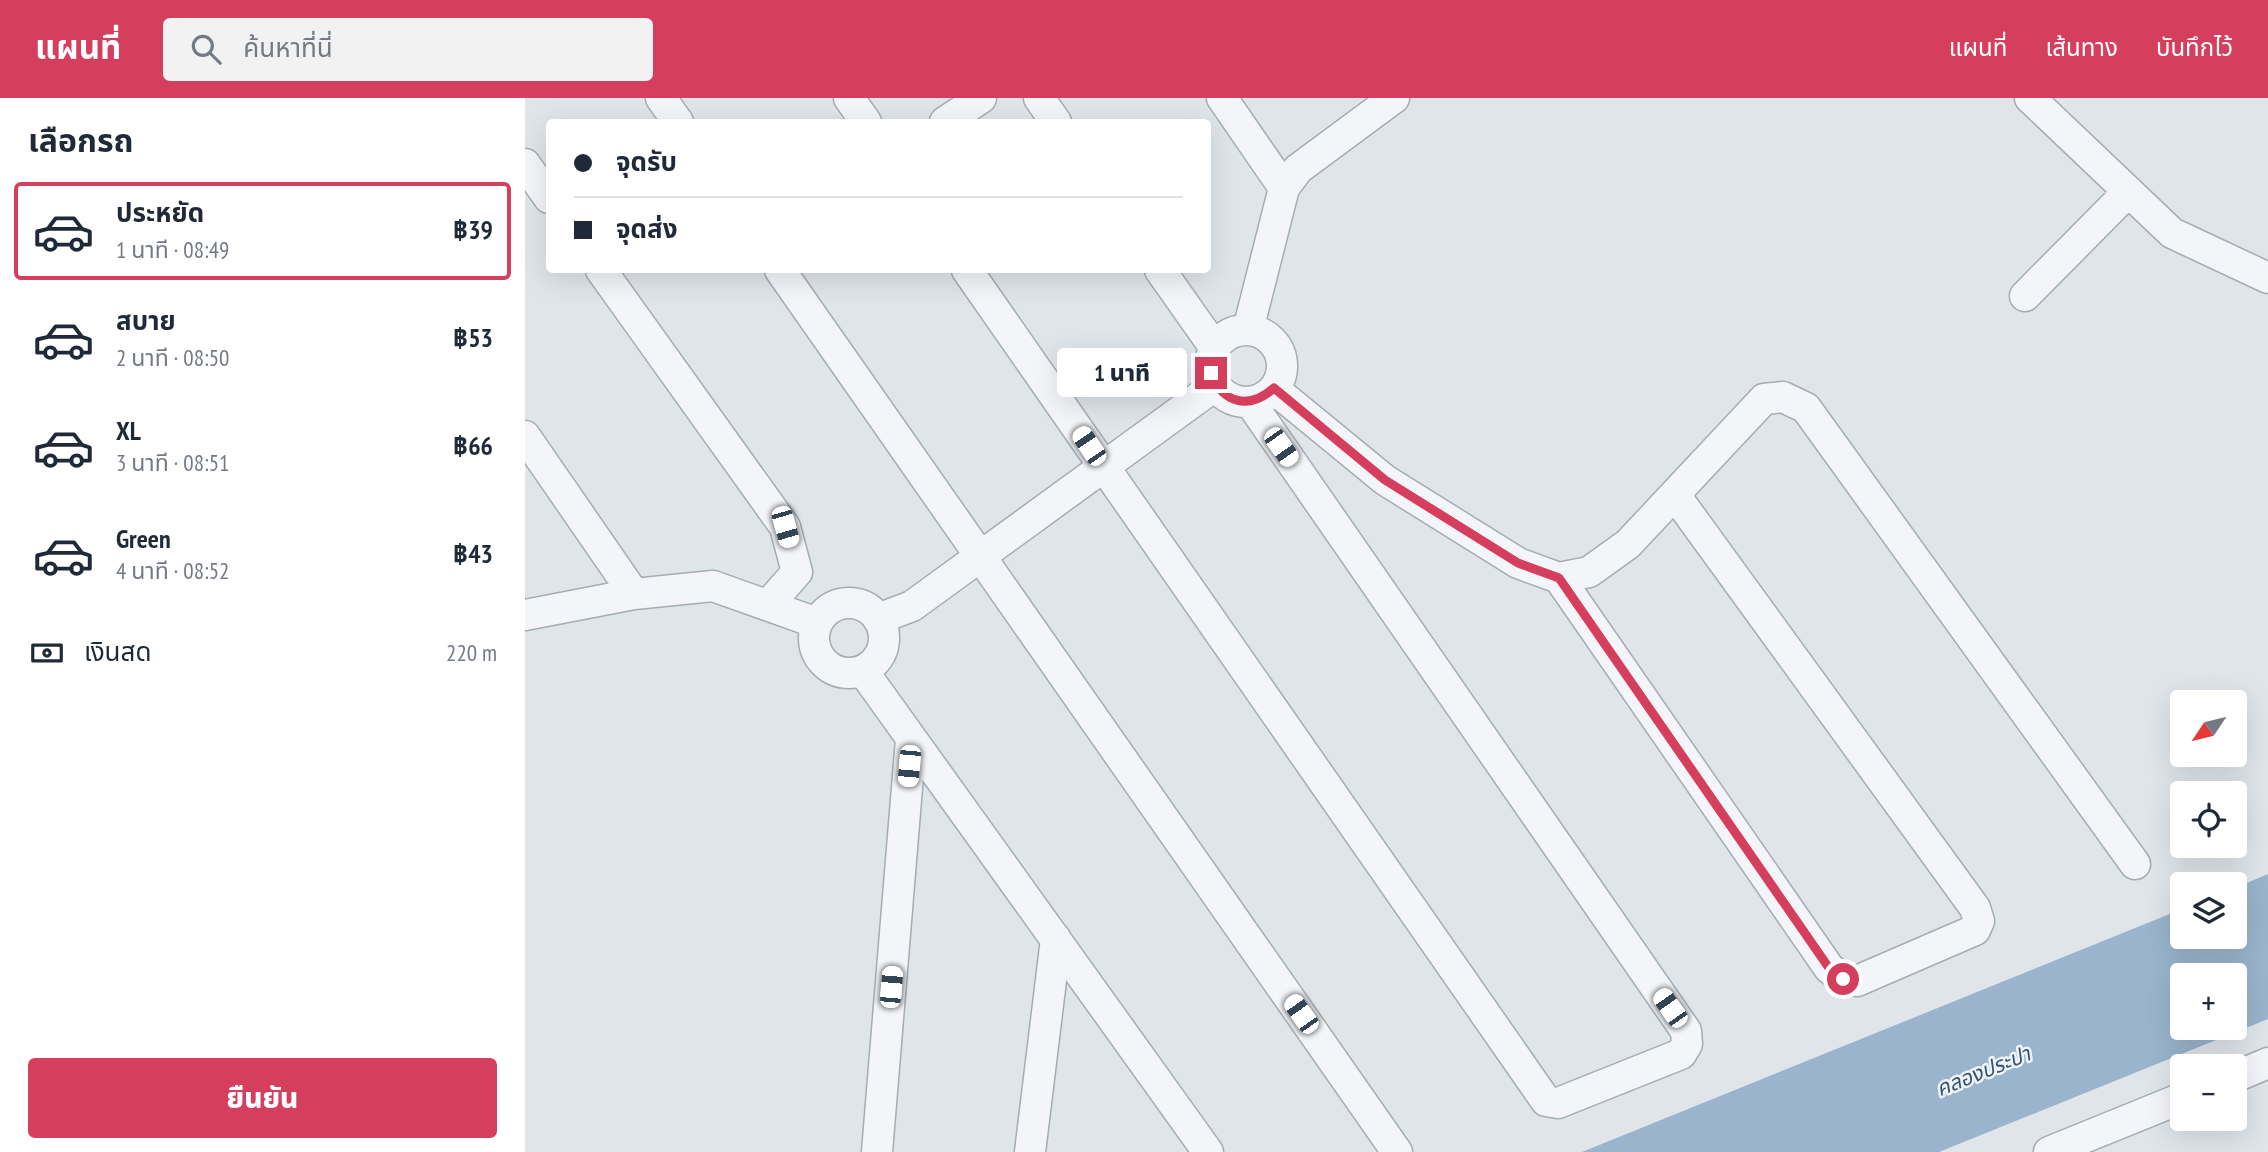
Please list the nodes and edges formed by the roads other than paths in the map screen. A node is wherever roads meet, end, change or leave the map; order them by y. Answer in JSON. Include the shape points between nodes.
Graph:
{"nodes":[{"id":1,"x":661,"y":98,"type":"edge"},
{"id":2,"x":849,"y":98,"type":"edge"},
{"id":3,"x":981,"y":98,"type":"edge"},
{"id":4,"x":1039,"y":98,"type":"edge"},
{"id":5,"x":1222,"y":98,"type":"edge"},
{"id":6,"x":1394,"y":98,"type":"edge"},
{"id":7,"x":2030,"y":98,"type":"edge"},
{"id":8,"x":676,"y":119,"type":"edge"},
{"id":9,"x":864,"y":119,"type":"edge"},
{"id":10,"x":949,"y":119,"type":"edge"},
{"id":11,"x":1054,"y":119,"type":"edge"},
{"id":12,"x":525,"y":164,"type":"edge"},
{"id":13,"x":1284,"y":188,"type":"junction"},
{"id":14,"x":2129,"y":192,"type":"junction"},
{"id":15,"x":546,"y":194,"type":"edge"},
{"id":16,"x":603,"y":273,"type":"edge"},
{"id":17,"x":782,"y":273,"type":"edge"},
{"id":18,"x":969,"y":273,"type":"edge"},
{"id":19,"x":1162,"y":273,"type":"edge"},
{"id":20,"x":2268,"y":278,"type":"edge"},
{"id":21,"x":2025,"y":296,"type":"dead end"},
{"id":22,"x":1248,"y":330,"type":"junction"},
{"id":23,"x":1215,"y":348,"type":"junction"},
{"id":24,"x":1216,"y":385,"type":"junction"},
{"id":25,"x":1262,"y":395,"type":"junction"},
{"id":26,"x":525,"y":436,"type":"edge"},
{"id":27,"x":1104,"y":468,"type":"junction"},
{"id":28,"x":1675,"y":495,"type":"junction"},
{"id":29,"x":980,"y":556,"type":"junction"},
{"id":30,"x":1559,"y":578,"type":"junction"},
{"id":31,"x":635,"y":594,"type":"junction"},
{"id":32,"x":769,"y":604,"type":"junction"},
{"id":33,"x":525,"y":615,"type":"edge"},
{"id":34,"x":878,"y":619,"type":"junction"},
{"id":35,"x":817,"y":623,"type":"junction"},
{"id":36,"x":863,"y":671,"type":"junction"},
{"id":37,"x":912,"y":739,"type":"junction"},
{"id":38,"x":2135,"y":864,"type":"dead end"},
{"id":39,"x":1056,"y":939,"type":"junction"},
{"id":40,"x":2268,"y":1063,"type":"edge"},
{"id":41,"x":2247,"y":1072,"type":"edge"},
{"id":42,"x":2170,"y":1103,"type":"edge"},
{"id":43,"x":1198,"y":1146,"type":"edge"},
{"id":44,"x":877,"y":1152,"type":"edge"},
{"id":45,"x":1030,"y":1152,"type":"edge"},
{"id":46,"x":1397,"y":1152,"type":"edge"},
{"id":47,"x":2049,"y":1152,"type":"edge"}],
"edges":[{"from":1,"to":8,"type":"street"},
{"from":2,"to":9,"type":"street"},
{"from":3,"to":10,"type":"street"},
{"from":4,"to":11,"type":"street"},
{"from":5,"to":13,"type":"street"},
{"from":6,"to":13,"type":"street","via":[[1298,169]]},
{"from":7,"to":14,"type":"street"},
{"from":12,"to":15,"type":"street"},
{"from":13,"to":22,"type":"street"},
{"from":14,"to":20,"type":"street","via":[[2172,233]]},
{"from":14,"to":21,"type":"street"},
{"from":16,"to":32,"type":"street","via":[[785,527],[797,572]]},
{"from":17,"to":29,"type":"street"},
{"from":18,"to":27,"type":"street"},
{"from":19,"to":23,"type":"street"},
{"from":22,"to":23,"type":"street","via":[[1235,331]]},
{"from":22,"to":25,"type":"street","via":[[1272,340],[1282,364],[1280,377]]},
{"from":23,"to":24,"type":"street","via":[[1210,360]]},
{"from":24,"to":25,"type":"street","via":[[1237,401]]},
{"from":24,"to":27,"type":"street"},
{"from":25,"to":27,"type":"street","via":[[1686,1031],[1687,1044],[1681,1054],[1558,1103],[1546,1101]]},
{"from":25,"to":30,"type":"street","via":[[1385,480],[1518,563]]},
{"from":26,"to":31,"type":"street"},
{"from":27,"to":29,"type":"street"},
{"from":28,"to":30,"type":"street","via":[[1628,544],[1590,572]]},
{"from":28,"to":30,"type":"street","via":[[1975,908],[1979,921],[1975,930],[1857,981],[1836,974]]},
{"from":28,"to":38,"type":"street","via":[[1764,399],[1783,397],[1806,408]]},
{"from":29,"to":34,"type":"street","via":[[912,606]]},
{"from":29,"to":46,"type":"street"},
{"from":31,"to":32,"type":"street","via":[[713,586]]},
{"from":31,"to":33,"type":"street"},
{"from":32,"to":35,"type":"street"},
{"from":34,"to":35,"type":"street","via":[[870,609],[846,603],[834,606]]},
{"from":34,"to":36,"type":"street","via":[[884,642],[873,664]]},
{"from":35,"to":36,"type":"street","via":[[814,647],[824,663],[842,673]]},
{"from":36,"to":37,"type":"street"},
{"from":37,"to":39,"type":"street"},
{"from":37,"to":44,"type":"street"},
{"from":39,"to":43,"type":"street"},
{"from":39,"to":45,"type":"street"},
{"from":40,"to":41,"type":"street"},
{"from":42,"to":47,"type":"street"}]}
